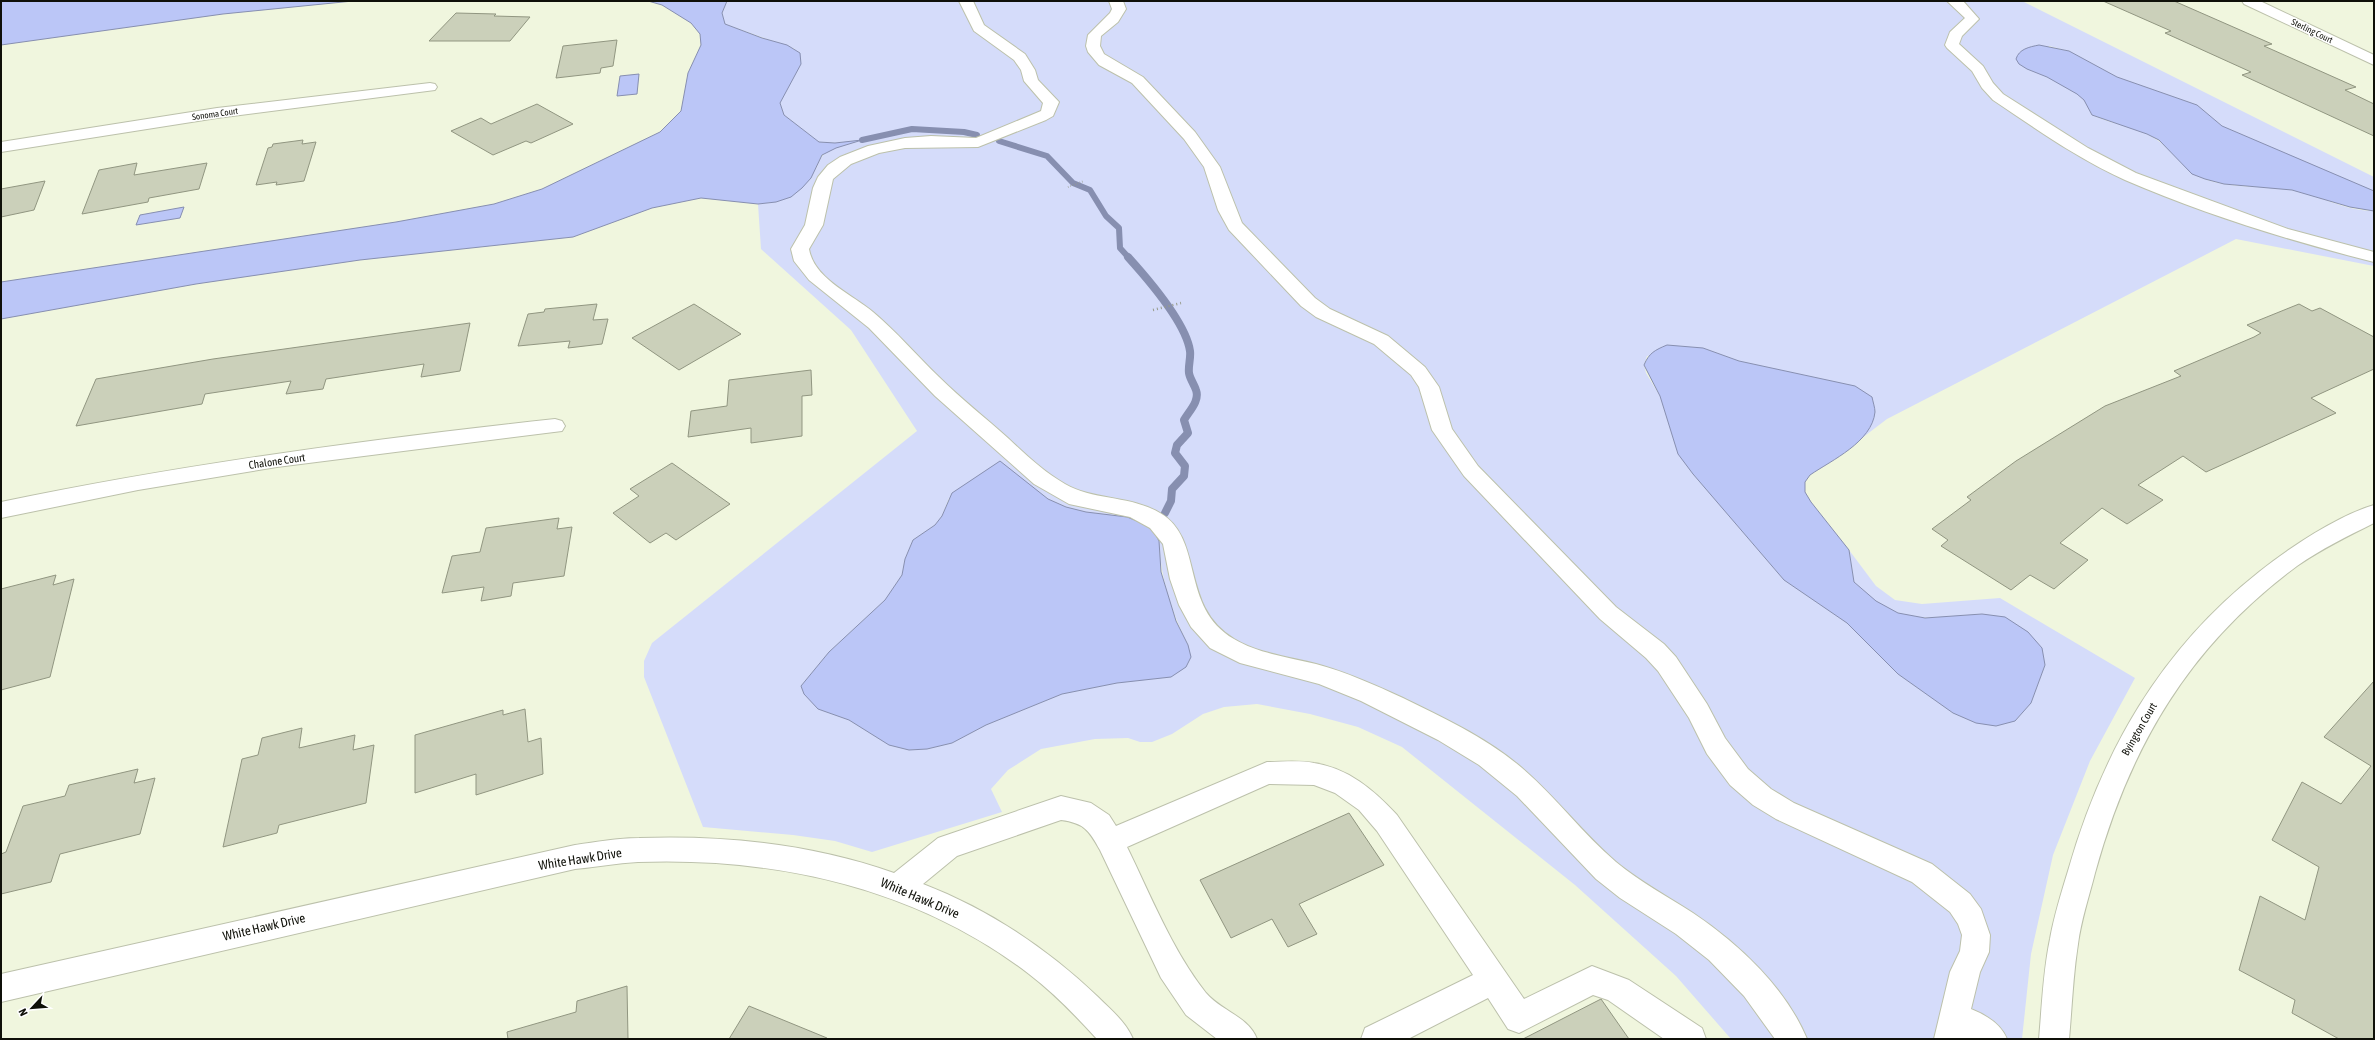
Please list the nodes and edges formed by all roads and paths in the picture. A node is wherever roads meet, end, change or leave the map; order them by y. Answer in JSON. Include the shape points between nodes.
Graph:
{"nodes":[{"id":1,"x":966,"y":1,"type":"edge"},
{"id":2,"x":1116,"y":1,"type":"edge"},
{"id":3,"x":1954,"y":1,"type":"edge"},
{"id":4,"x":2249,"y":1,"type":"edge"},
{"id":5,"x":2374,"y":62,"type":"edge"},
{"id":6,"x":430,"y":87,"type":"dead end"},
{"id":7,"x":1,"y":147,"type":"edge"},
{"id":8,"x":1084,"y":181,"type":"dead end"},
{"id":9,"x":1068,"y":187,"type":"dead end"},
{"id":10,"x":2374,"y":257,"type":"edge"},
{"id":11,"x":1181,"y":303,"type":"dead end"},
{"id":12,"x":1153,"y":310,"type":"dead end"},
{"id":13,"x":555,"y":426,"type":"dead end"},
{"id":14,"x":1,"y":510,"type":"edge"},
{"id":15,"x":2374,"y":513,"type":"edge"},
{"id":16,"x":1110,"y":841,"type":"junction"},
{"id":17,"x":899,"y":886,"type":"junction"},
{"id":18,"x":1493,"y":980,"type":"junction"},
{"id":19,"x":1,"y":988,"type":"edge"},
{"id":20,"x":1952,"y":1028,"type":"edge"},
{"id":21,"x":1118,"y":1039,"type":"edge"},
{"id":22,"x":1242,"y":1039,"type":"edge"},
{"id":23,"x":1376,"y":1039,"type":"edge"},
{"id":24,"x":1691,"y":1039,"type":"edge"},
{"id":25,"x":1792,"y":1039,"type":"edge"},
{"id":26,"x":1992,"y":1039,"type":"edge"},
{"id":27,"x":2054,"y":1039,"type":"edge"}],
"edges":[{"from":1,"to":25,"type":"street","via":[[972,9],[975,24],[1020,57],[1031,81],[1051,102],[1048,113],[976,142],[908,142],[860,154],[842,162],[824,181],[814,224],[801,245],[799,252],[807,267],[816,278],[866,315],[925,375],[1040,478],[1071,497],[1146,514],[1168,530],[1176,546],[1183,586],[1193,610],[1204,627],[1223,645],[1245,655],[1319,675],[1355,688],[1419,718],[1498,763],[1527,788],[1580,846],[1618,880],[1705,938],[1733,964],[1784,1025]]},
{"from":2,"to":20,"type":"street","via":[[1118,16],[1092,38],[1093,47],[1100,58],[1133,76],[1200,151],[1216,177],[1226,213],[1235,226],[1308,302],[1323,313],[1381,340],[1418,371],[1430,387],[1442,430],[1471,471],[1608,613],[1655,650],[1678,678],[1716,746],[1739,777],[1762,797],[1785,811],[1922,873],[1960,903],[1970,918],[1976,935],[1974,952],[1965,972]]},
{"from":3,"to":10,"type":"street","via":[[1963,7],[1972,19],[1955,35],[1951,43],[1955,49],[1978,69],[1998,97],[2082,151],[2130,176],[2196,199],[2259,226]]},
{"from":4,"to":5,"type":"street","name":"Sterling Court"},
{"from":6,"to":7,"type":"street","name":"Sonoma Court","via":[[217,113]]},
{"from":8,"to":9,"type":"path"},
{"from":11,"to":12,"type":"path"},
{"from":13,"to":14,"type":"street","name":"Chalone Court","via":[[244,466]]},
{"from":15,"to":27,"type":"street","name":"Byington Court","via":[[2290,560],[2240,599],[2197,644],[2161,690],[2130,740],[2106,791],[2086,853],[2063,944]]},
{"from":16,"to":17,"type":"street","via":[[1099,822],[1082,811],[1061,808],[948,847]]},
{"from":16,"to":18,"type":"street","via":[[1267,773],[1314,774],[1344,785],[1368,802],[1387,823]]},
{"from":16,"to":22,"type":"street","via":[[1171,968],[1197,1005]]},
{"from":17,"to":19,"type":"street","name":"White Hawk Drive","via":[[841,869],[752,852],[637,850],[575,857]]},
{"from":17,"to":21,"type":"street","name":"White Hawk Drive","via":[[973,920],[1043,967]]},
{"from":18,"to":23,"type":"street"},
{"from":18,"to":24,"type":"street","via":[[1519,1018],[1592,980],[1618,990]]},
{"from":20,"to":26,"type":"street","via":[[1970,1023]]}]}
